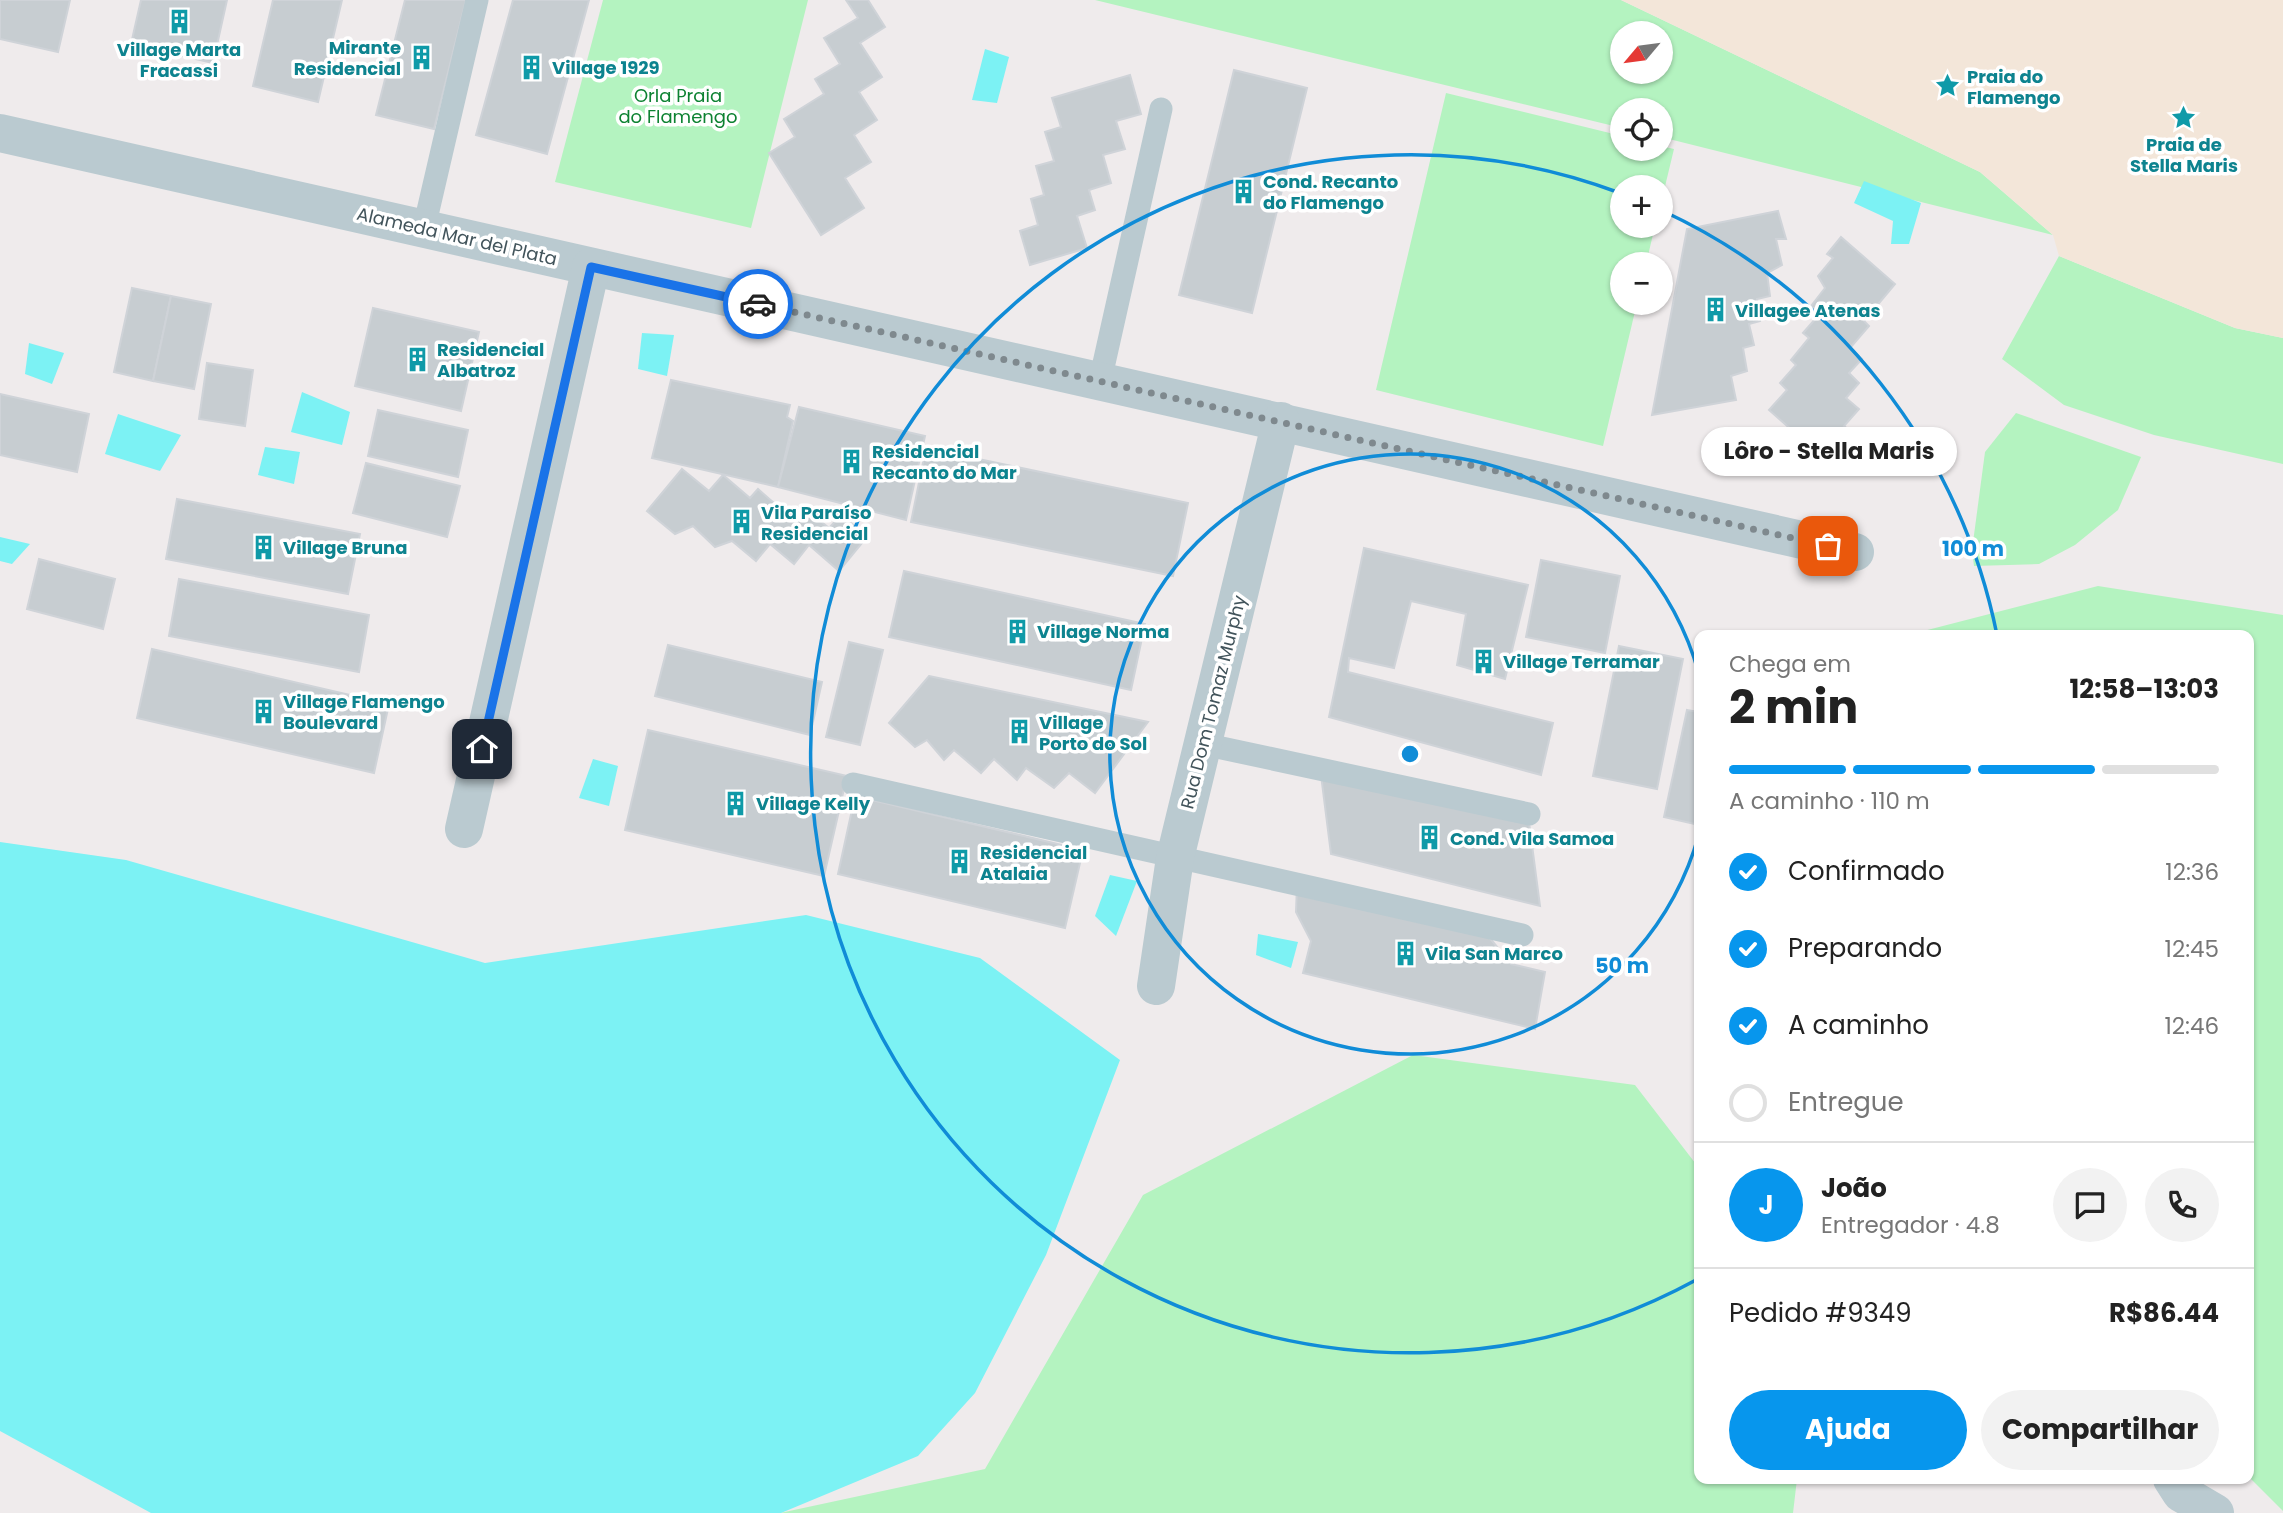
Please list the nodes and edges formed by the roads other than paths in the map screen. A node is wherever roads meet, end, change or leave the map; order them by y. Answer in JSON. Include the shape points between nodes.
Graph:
{"nodes":[{"id":1,"x":477,"y":0,"type":"edge"},
{"id":2,"x":1161,"y":109,"type":"dead end"},
{"id":3,"x":0,"y":133,"type":"edge"},
{"id":4,"x":424,"y":229,"type":"junction"},
{"id":5,"x":591,"y":267,"type":"junction"},
{"id":6,"x":1100,"y":381,"type":"junction"},
{"id":7,"x":1281,"y":421,"type":"junction"},
{"id":8,"x":1855,"y":552,"type":"dead end"},
{"id":9,"x":1203,"y":744,"type":"junction"},
{"id":10,"x":853,"y":784,"type":"dead end"},
{"id":11,"x":1529,"y":814,"type":"dead end"},
{"id":12,"x":464,"y":829,"type":"dead end"},
{"id":13,"x":1175,"y":858,"type":"junction"},
{"id":14,"x":1522,"y":935,"type":"dead end"},
{"id":15,"x":1156,"y":986,"type":"dead end"},
{"id":16,"x":2177,"y":1495,"type":"edge"},
{"id":17,"x":2215,"y":1513,"type":"edge"}],
"edges":[{"from":1,"to":4,"type":"lane"},
{"from":2,"to":6,"type":"lane"},
{"from":3,"to":4,"type":"street","name":"Alameda Mar del Plata"},
{"from":4,"to":5,"type":"street","name":"Alameda Mar del Plata"},
{"from":5,"to":6,"type":"street","name":"Alameda Mar del Plata"},
{"from":5,"to":12,"type":"street"},
{"from":6,"to":7,"type":"street","name":"Alameda Mar del Plata"},
{"from":7,"to":8,"type":"street","name":"Alameda Mar del Plata"},
{"from":7,"to":9,"type":"street","name":"Rua Dom Tomaz Murphy"},
{"from":9,"to":11,"type":"lane"},
{"from":9,"to":13,"type":"street","name":"Rua Dom Tomaz Murphy"},
{"from":10,"to":13,"type":"lane"},
{"from":13,"to":14,"type":"lane"},
{"from":13,"to":15,"type":"street","name":"Rua Dom Tomaz Murphy"},
{"from":16,"to":17,"type":"street"}]}
